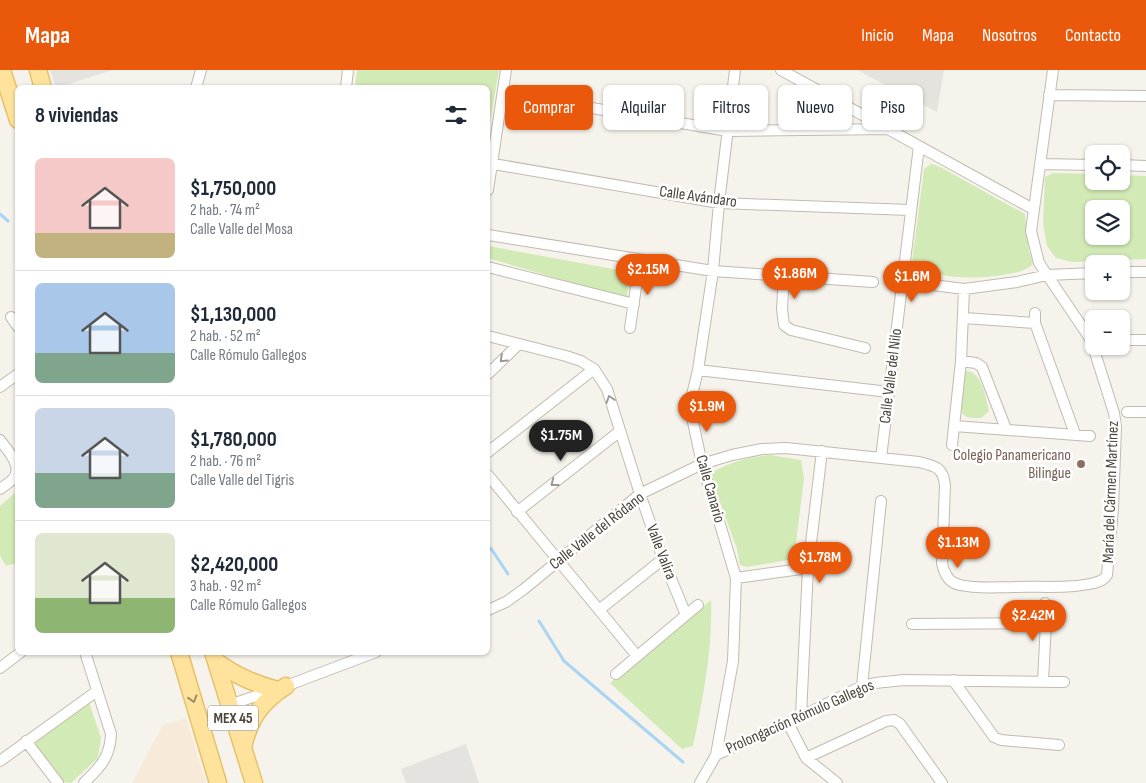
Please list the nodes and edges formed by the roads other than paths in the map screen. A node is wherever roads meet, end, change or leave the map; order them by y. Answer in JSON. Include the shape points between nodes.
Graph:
{"nodes":[{"id":1,"x":2,"y":70,"type":"edge"},
{"id":2,"x":38,"y":70,"type":"edge"},
{"id":3,"x":200,"y":70,"type":"edge"},
{"id":4,"x":348,"y":70,"type":"edge"},
{"id":5,"x":506,"y":70,"type":"edge"},
{"id":6,"x":735,"y":70,"type":"edge"},
{"id":7,"x":781,"y":70,"type":"edge"},
{"id":8,"x":1053,"y":70,"type":"edge"},
{"id":9,"x":42,"y":85,"type":"edge"},
{"id":10,"x":197,"y":85,"type":"edge"},
{"id":11,"x":346,"y":85,"type":"edge"},
{"id":12,"x":503,"y":93,"type":"junction"},
{"id":13,"x":1050,"y":95,"type":"junction"},
{"id":14,"x":1146,"y":96,"type":"edge"},
{"id":15,"x":15,"y":111,"type":"edge"},
{"id":16,"x":862,"y":115,"type":"edge"},
{"id":17,"x":862,"y":129,"type":"edge"},
{"id":18,"x":890,"y":130,"type":"edge"},
{"id":19,"x":728,"y":131,"type":"junction"},
{"id":20,"x":919,"y":146,"type":"junction"},
{"id":21,"x":490,"y":163,"type":"edge"},
{"id":22,"x":1041,"y":164,"type":"junction"},
{"id":23,"x":1085,"y":165,"type":"edge"},
{"id":24,"x":1130,"y":165,"type":"edge"},
{"id":25,"x":1146,"y":166,"type":"edge"},
{"id":26,"x":719,"y":203,"type":"junction"},
{"id":27,"x":1033,"y":209,"type":"junction"},
{"id":28,"x":910,"y":210,"type":"junction"},
{"id":29,"x":490,"y":235,"type":"edge"},
{"id":30,"x":640,"y":260,"type":"junction"},
{"id":31,"x":490,"y":268,"type":"edge"},
{"id":32,"x":713,"y":271,"type":"junction"},
{"id":33,"x":1130,"y":272,"type":"edge"},
{"id":34,"x":1146,"y":272,"type":"edge"},
{"id":35,"x":1085,"y":273,"type":"edge"},
{"id":36,"x":1047,"y":275,"type":"junction"},
{"id":37,"x":784,"y":276,"type":"junction"},
{"id":38,"x":902,"y":281,"type":"junction"},
{"id":39,"x":873,"y":282,"type":"dead end"},
{"id":40,"x":964,"y":289,"type":"junction"},
{"id":41,"x":634,"y":304,"type":"junction"},
{"id":42,"x":11,"y":316,"type":"dead end"},
{"id":43,"x":964,"y":318,"type":"junction"},
{"id":44,"x":15,"y":322,"type":"edge"},
{"id":45,"x":630,"y":328,"type":"dead end"},
{"id":46,"x":490,"y":337,"type":"edge"},
{"id":47,"x":1130,"y":340,"type":"edge"},
{"id":48,"x":1146,"y":340,"type":"edge"},
{"id":49,"x":519,"y":344,"type":"junction"},
{"id":50,"x":865,"y":348,"type":"dead end"},
{"id":51,"x":961,"y":361,"type":"junction"},
{"id":52,"x":594,"y":369,"type":"junction"},
{"id":53,"x":698,"y":370,"type":"junction"},
{"id":54,"x":490,"y":372,"type":"edge"},
{"id":55,"x":15,"y":376,"type":"edge"},
{"id":56,"x":0,"y":387,"type":"edge"},
{"id":57,"x":889,"y":392,"type":"junction"},
{"id":58,"x":1127,"y":412,"type":"dead end"},
{"id":59,"x":1146,"y":412,"type":"edge"},
{"id":60,"x":954,"y":426,"type":"junction"},
{"id":61,"x":1006,"y":429,"type":"junction"},
{"id":62,"x":620,"y":431,"type":"junction"},
{"id":63,"x":1075,"y":434,"type":"junction"},
{"id":64,"x":1090,"y":436,"type":"dead end"},
{"id":65,"x":0,"y":440,"type":"edge"},
{"id":66,"x":952,"y":445,"type":"dead end"},
{"id":67,"x":490,"y":450,"type":"edge"},
{"id":68,"x":822,"y":451,"type":"junction"},
{"id":69,"x":881,"y":458,"type":"junction"},
{"id":70,"x":15,"y":463,"type":"edge"},
{"id":71,"x":702,"y":464,"type":"junction"},
{"id":72,"x":15,"y":474,"type":"edge"},
{"id":73,"x":490,"y":478,"type":"edge"},
{"id":74,"x":0,"y":489,"type":"edge"},
{"id":75,"x":640,"y":494,"type":"junction"},
{"id":76,"x":881,"y":501,"type":"dead end"},
{"id":77,"x":517,"y":512,"type":"junction"},
{"id":78,"x":663,"y":559,"type":"junction"},
{"id":79,"x":557,"y":561,"type":"junction"},
{"id":80,"x":808,"y":568,"type":"junction"},
{"id":81,"x":1107,"y":575,"type":"joint"},
{"id":82,"x":736,"y":578,"type":"junction"},
{"id":83,"x":1045,"y":603,"type":"dead end"},
{"id":84,"x":698,"y":605,"type":"dead end"},
{"id":85,"x":490,"y":609,"type":"edge"},
{"id":86,"x":599,"y":610,"type":"junction"},
{"id":87,"x":686,"y":615,"type":"junction"},
{"id":88,"x":1046,"y":623,"type":"junction"},
{"id":89,"x":912,"y":624,"type":"dead end"},
{"id":90,"x":17,"y":655,"type":"edge"},
{"id":91,"x":86,"y":655,"type":"edge"},
{"id":92,"x":180,"y":655,"type":"edge"},
{"id":93,"x":368,"y":655,"type":"edge"},
{"id":94,"x":636,"y":656,"type":"junction"},
{"id":95,"x":214,"y":657,"type":"edge"},
{"id":96,"x":0,"y":668,"type":"edge"},
{"id":97,"x":616,"y":674,"type":"dead end"},
{"id":98,"x":953,"y":680,"type":"junction"},
{"id":99,"x":1043,"y":681,"type":"junction"},
{"id":100,"x":1064,"y":682,"type":"dead end"},
{"id":101,"x":862,"y":686,"type":"junction"},
{"id":102,"x":280,"y":688,"type":"junction"},
{"id":103,"x":97,"y":691,"type":"junction"},
{"id":104,"x":229,"y":705,"type":"junction"},
{"id":105,"x":801,"y":715,"type":"junction"},
{"id":106,"x":788,"y":723,"type":"junction"},
{"id":107,"x":26,"y":740,"type":"junction"},
{"id":108,"x":1059,"y":745,"type":"dead end"},
{"id":109,"x":243,"y":748,"type":"junction"},
{"id":110,"x":716,"y":755,"type":"junction"},
{"id":111,"x":806,"y":758,"type":"junction"},
{"id":112,"x":0,"y":761,"type":"edge"},
{"id":113,"x":58,"y":783,"type":"edge"},
{"id":114,"x":84,"y":783,"type":"edge"},
{"id":115,"x":218,"y":783,"type":"edge"},
{"id":116,"x":254,"y":783,"type":"edge"},
{"id":117,"x":700,"y":783,"type":"edge"},
{"id":118,"x":837,"y":783,"type":"edge"},
{"id":119,"x":942,"y":783,"type":"edge"}],
"edges":[{"from":1,"to":15,"type":"main road"},
{"from":2,"to":9,"type":"main road"},
{"from":3,"to":10,"type":"street"},
{"from":4,"to":11,"type":"street"},
{"from":5,"to":12,"type":"street"},
{"from":6,"to":19,"type":"street","name":"Calle Canario"},
{"from":7,"to":16,"type":"street"},
{"from":8,"to":13,"type":"street","name":"María del Cármen Martínez"},
{"from":12,"to":19,"type":"street"},
{"from":12,"to":21,"type":"street"},
{"from":13,"to":14,"type":"street"},
{"from":13,"to":22,"type":"street","name":"María del Cármen Martínez"},
{"from":17,"to":19,"type":"street"},
{"from":18,"to":20,"type":"street"},
{"from":19,"to":26,"type":"street","name":"Calle Canario"},
{"from":20,"to":27,"type":"street"},
{"from":20,"to":28,"type":"street","name":"Calle Valle del Nilo"},
{"from":21,"to":26,"type":"street","name":"Calle Avándaro"},
{"from":22,"to":23,"type":"street"},
{"from":22,"to":27,"type":"street","name":"María del Cármen Martínez"},
{"from":24,"to":25,"type":"street"},
{"from":26,"to":28,"type":"street","name":"Calle Avándaro"},
{"from":26,"to":32,"type":"street","name":"Calle Canario"},
{"from":27,"to":36,"type":"street","name":"María del Cármen Martínez","via":[[1031,231],[1034,246]]},
{"from":28,"to":38,"type":"street","name":"Calle Valle del Nilo"},
{"from":29,"to":30,"type":"street"},
{"from":30,"to":32,"type":"street"},
{"from":30,"to":41,"type":"street"},
{"from":31,"to":41,"type":"street"},
{"from":32,"to":37,"type":"street"},
{"from":32,"to":53,"type":"street","name":"Calle Canario"},
{"from":33,"to":34,"type":"street"},
{"from":35,"to":36,"type":"street"},
{"from":36,"to":40,"type":"street"},
{"from":36,"to":81,"type":"street","name":"María del Cármen Martínez","via":[[1090,340],[1114,413],[1113,509]]},
{"from":37,"to":39,"type":"street"},
{"from":37,"to":50,"type":"street","via":[[784,325],[791,330]]},
{"from":38,"to":40,"type":"street"},
{"from":38,"to":57,"type":"street","name":"Calle Valle del Nilo"},
{"from":40,"to":43,"type":"street"},
{"from":41,"to":45,"type":"street"},
{"from":42,"to":44,"type":"street"},
{"from":43,"to":51,"type":"street"},
{"from":43,"to":63,"type":"street","via":[[1035,318]]},
{"from":46,"to":49,"type":"street"},
{"from":47,"to":48,"type":"street"},
{"from":49,"to":52,"type":"street","via":[[573,358]]},
{"from":49,"to":54,"type":"street","one_way":true},
{"from":51,"to":60,"type":"street"},
{"from":51,"to":61,"type":"street","via":[[982,367]]},
{"from":62,"to":52,"type":"street","name":"Valle Valira","one_way":true,"via":[[607,389]]},
{"from":52,"to":67,"type":"street"},
{"from":53,"to":57,"type":"street"},
{"from":53,"to":71,"type":"street","name":"Calle Canario","via":[[691,413]]},
{"from":55,"to":56,"type":"street"},
{"from":57,"to":69,"type":"street","name":"Calle Valle del Nilo"},
{"from":58,"to":59,"type":"street"},
{"from":60,"to":61,"type":"street"},
{"from":60,"to":66,"type":"street"},
{"from":61,"to":63,"type":"street"},
{"from":62,"to":75,"type":"street","name":"Valle Valira"},
{"from":62,"to":77,"type":"street","one_way":true},
{"from":63,"to":64,"type":"street"},
{"from":65,"to":70,"type":"street"},
{"from":68,"to":69,"type":"street","name":"Calle Valle del Ródano"},
{"from":68,"to":71,"type":"street","name":"Calle Valle del Ródano","via":[[762,449]]},
{"from":68,"to":80,"type":"street"},
{"from":69,"to":81,"type":"street","name":"Calle Valle del Ródano","via":[[919,462],[939,469],[944,478],[942,563],[944,573],[959,585],[1077,586],[1095,583]]},
{"from":71,"to":75,"type":"street","name":"Calle Valle del Ródano"},
{"from":71,"to":82,"type":"street","name":"Calle Canario"},
{"from":72,"to":74,"type":"street"},
{"from":73,"to":77,"type":"street"},
{"from":75,"to":78,"type":"street","name":"Valle Valira"},
{"from":75,"to":79,"type":"street","name":"Calle Valle del Ródano"},
{"from":76,"to":101,"type":"street"},
{"from":77,"to":79,"type":"street"},
{"from":78,"to":86,"type":"street"},
{"from":78,"to":87,"type":"street","name":"Valle Valira"},
{"from":79,"to":85,"type":"street","name":"Calle Valle del Ródano","via":[[506,602]]},
{"from":79,"to":86,"type":"street"},
{"from":80,"to":82,"type":"street"},
{"from":80,"to":105,"type":"street"},
{"from":82,"to":110,"type":"street","name":"Calle Canario","via":[[733,661]]},
{"from":83,"to":88,"type":"street"},
{"from":84,"to":87,"type":"street"},
{"from":86,"to":94,"type":"street"},
{"from":87,"to":94,"type":"street"},
{"from":88,"to":89,"type":"street"},
{"from":88,"to":99,"type":"street"},
{"from":90,"to":96,"type":"street"},
{"from":91,"to":103,"type":"street"},
{"from":92,"to":115,"type":"main road","number":"MEX 45","one_way":true},
{"from":93,"to":102,"type":"street"},
{"from":94,"to":97,"type":"street"},
{"from":95,"to":102,"type":"main road","via":[[244,679]]},
{"from":95,"to":104,"type":"main road","number":"MEX 45"},
{"from":98,"to":99,"type":"street","name":"Prolongación Rómulo Gallegos"},
{"from":98,"to":101,"type":"street","name":"Prolongación Rómulo Gallegos","via":[[889,680]]},
{"from":98,"to":108,"type":"street","via":[[994,737]]},
{"from":99,"to":100,"type":"street","name":"Prolongación Rómulo Gallegos"},
{"from":101,"to":105,"type":"street","name":"Prolongación Rómulo Gallegos"},
{"from":102,"to":104,"type":"street"},
{"from":102,"to":109,"type":"main road","via":[[252,721]]},
{"from":103,"to":107,"type":"street"},
{"from":103,"to":114,"type":"street","via":[[110,734],[110,745],[107,756]]},
{"from":104,"to":109,"type":"main road","number":"MEX 45"},
{"from":105,"to":106,"type":"street","name":"Prolongación Rómulo Gallegos"},
{"from":106,"to":110,"type":"street","name":"Prolongación Rómulo Gallegos"},
{"from":106,"to":111,"type":"street"},
{"from":107,"to":112,"type":"street"},
{"from":107,"to":113,"type":"street"},
{"from":109,"to":116,"type":"main road","number":"MEX 45"},
{"from":110,"to":117,"type":"street","name":"Calle Canario"},
{"from":111,"to":118,"type":"street"},
{"from":111,"to":119,"type":"street","via":[[894,720]]}]}
